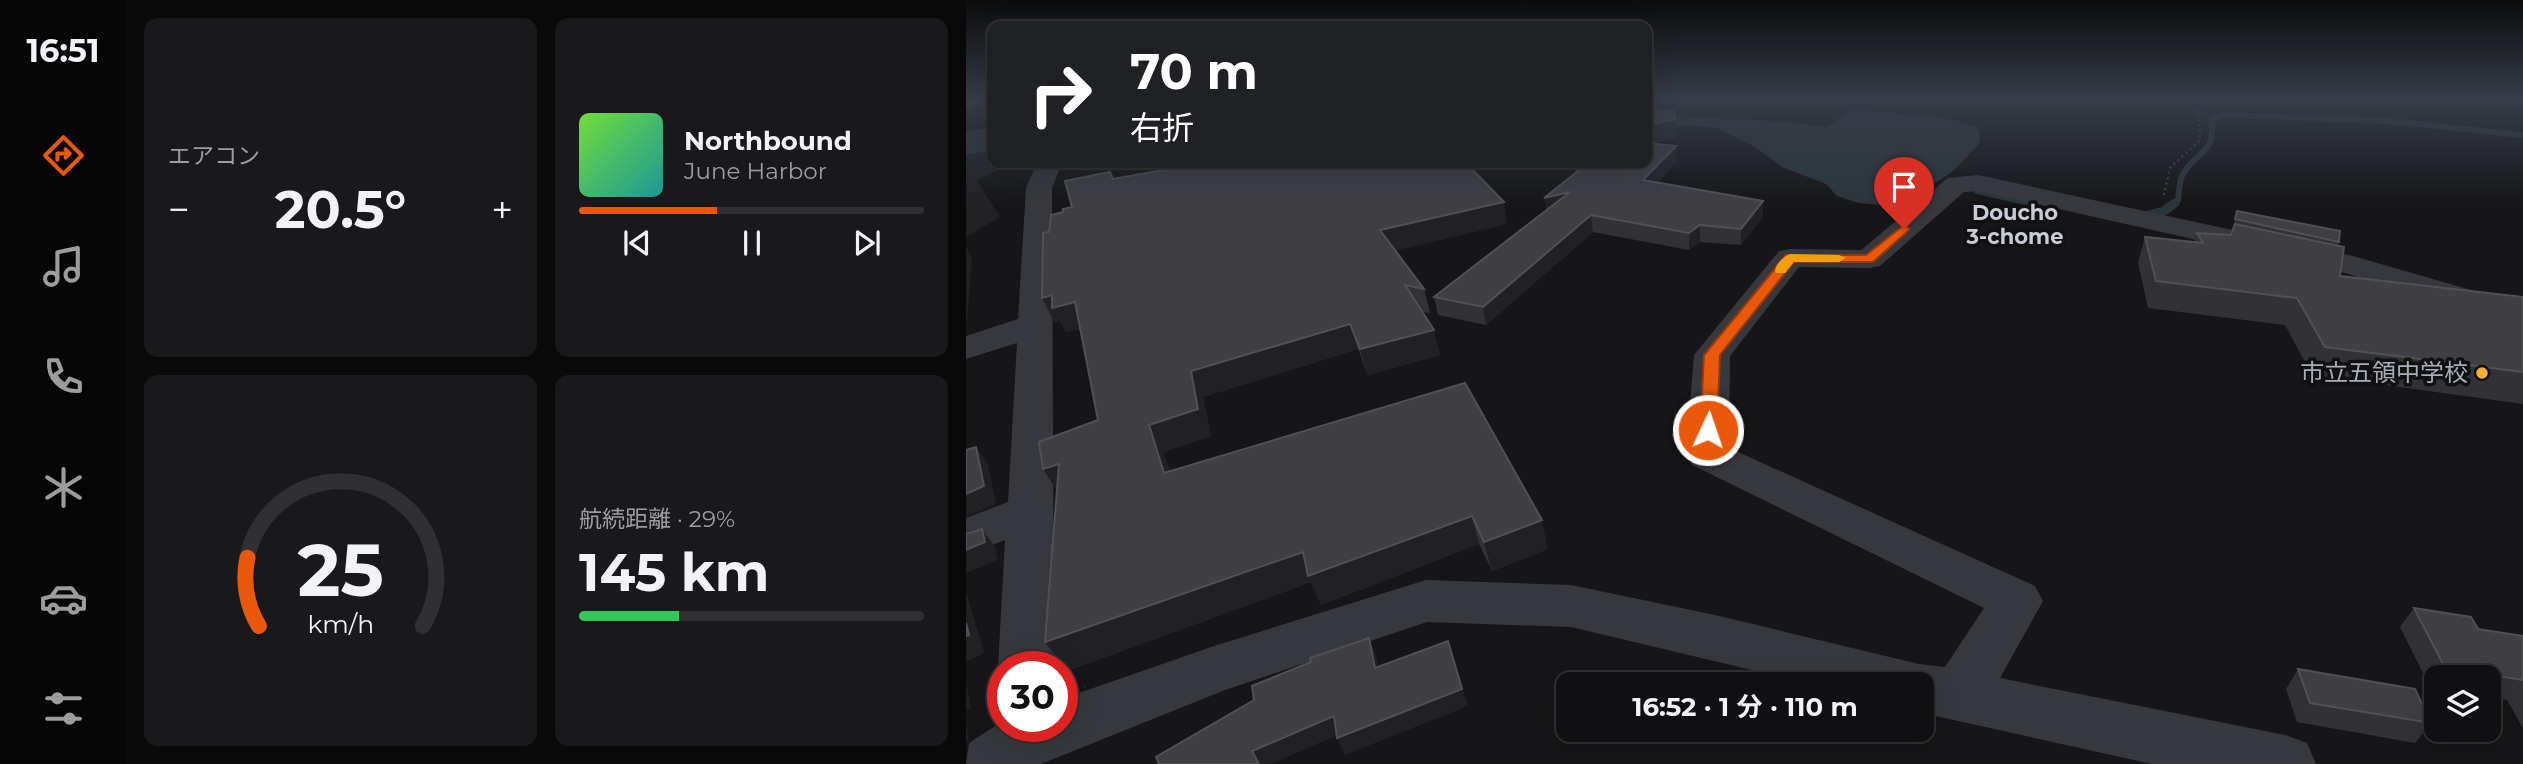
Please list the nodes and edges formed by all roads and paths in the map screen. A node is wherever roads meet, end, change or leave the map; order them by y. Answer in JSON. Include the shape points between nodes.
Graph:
{"nodes":[{"id":1,"x":2200,"y":134,"type":"edge"},
{"id":2,"x":1047,"y":168,"type":"edge"},
{"id":3,"x":2124,"y":214,"type":"junction"},
{"id":4,"x":2523,"y":316,"type":"edge"},
{"id":5,"x":1036,"y":325,"type":"junction"},
{"id":6,"x":966,"y":348,"type":"edge"},
{"id":7,"x":1032,"y":510,"type":"junction"},
{"id":8,"x":966,"y":537,"type":"edge"},
{"id":9,"x":1027,"y":651,"type":"edge"},
{"id":10,"x":1856,"y":672,"type":"edge"},
{"id":11,"x":1934,"y":684,"type":"edge"},
{"id":12,"x":1934,"y":691,"type":"edge"},
{"id":13,"x":1013,"y":744,"type":"edge"},
{"id":14,"x":2285,"y":764,"type":"edge"}],
"edges":[{"from":1,"to":3,"type":"path","via":[[2200,139],[2170,168],[2163,199]]},
{"from":2,"to":5,"type":"street","via":[[1039,188]]},
{"from":3,"to":4,"type":"street","via":[[2353,265]]},
{"from":3,"to":11,"type":"street","via":[[1978,183],[1956,184],[1869,259],[1790,258],[1712,355],[1707,455],[2017,601]]},
{"from":5,"to":6,"type":"street"},
{"from":5,"to":7,"type":"street"},
{"from":7,"to":8,"type":"street"},
{"from":7,"to":9,"type":"street"},
{"from":10,"to":13,"type":"street","via":[[1571,606],[1426,601],[1211,671]]},
{"from":12,"to":14,"type":"street"}]}
